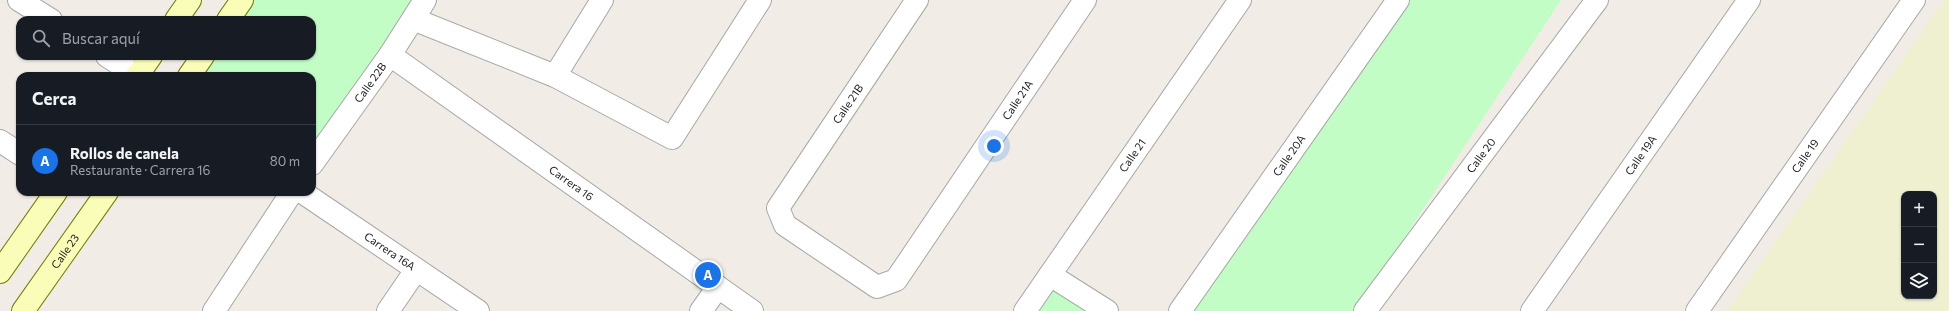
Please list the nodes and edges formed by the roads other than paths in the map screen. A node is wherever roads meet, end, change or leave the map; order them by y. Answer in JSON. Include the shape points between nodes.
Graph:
{"nodes":[{"id":1,"x":19,"y":0,"type":"edge"},
{"id":2,"x":190,"y":0,"type":"edge"},
{"id":3,"x":242,"y":0,"type":"edge"},
{"id":4,"x":425,"y":0,"type":"edge"},
{"id":5,"x":602,"y":0,"type":"edge"},
{"id":6,"x":760,"y":0,"type":"edge"},
{"id":7,"x":917,"y":0,"type":"edge"},
{"id":8,"x":1086,"y":0,"type":"edge"},
{"id":9,"x":1240,"y":0,"type":"edge"},
{"id":10,"x":1398,"y":0,"type":"edge"},
{"id":11,"x":1597,"y":0,"type":"edge"},
{"id":12,"x":1749,"y":0,"type":"edge"},
{"id":13,"x":1914,"y":0,"type":"edge"},
{"id":14,"x":44,"y":16,"type":"edge"},
{"id":15,"x":179,"y":16,"type":"edge"},
{"id":16,"x":231,"y":16,"type":"edge"},
{"id":17,"x":413,"y":19,"type":"junction"},
{"id":18,"x":390,"y":56,"type":"junction"},
{"id":19,"x":113,"y":60,"type":"edge"},
{"id":20,"x":148,"y":60,"type":"edge"},
{"id":21,"x":200,"y":60,"type":"edge"},
{"id":22,"x":131,"y":72,"type":"edge"},
{"id":23,"x":140,"y":72,"type":"edge"},
{"id":24,"x":192,"y":72,"type":"edge"},
{"id":25,"x":555,"y":76,"type":"junction"},
{"id":26,"x":0,"y":141,"type":"edge"},
{"id":27,"x":16,"y":151,"type":"edge"},
{"id":28,"x":316,"y":158,"type":"edge"},
{"id":29,"x":53,"y":196,"type":"edge"},
{"id":30,"x":104,"y":196,"type":"edge"},
{"id":31,"x":289,"y":196,"type":"edge"},
{"id":32,"x":308,"y":196,"type":"edge"},
{"id":33,"x":416,"y":270,"type":"junction"},
{"id":34,"x":0,"y":272,"type":"edge"},
{"id":35,"x":1050,"y":275,"type":"junction"},
{"id":36,"x":896,"y":280,"type":"joint"},
{"id":37,"x":718,"y":287,"type":"junction"},
{"id":38,"x":23,"y":311,"type":"edge"},
{"id":39,"x":214,"y":311,"type":"edge"},
{"id":40,"x":388,"y":311,"type":"edge"},
{"id":41,"x":478,"y":311,"type":"edge"},
{"id":42,"x":701,"y":311,"type":"edge"},
{"id":43,"x":752,"y":311,"type":"edge"},
{"id":44,"x":1025,"y":311,"type":"edge"},
{"id":45,"x":1107,"y":311,"type":"edge"},
{"id":46,"x":1180,"y":311,"type":"edge"},
{"id":47,"x":1365,"y":311,"type":"edge"},
{"id":48,"x":1532,"y":311,"type":"edge"},
{"id":49,"x":1697,"y":311,"type":"edge"}],
"edges":[{"from":1,"to":14,"type":"street"},
{"from":2,"to":15,"type":"street"},
{"from":3,"to":16,"type":"street"},
{"from":4,"to":17,"type":"street","name":"Calle 22B"},
{"from":5,"to":25,"type":"street"},
{"from":6,"to":25,"type":"street","via":[[672,138]]},
{"from":7,"to":36,"type":"street","name":"Calle 21B","via":[[778,208],[785,225],[876,287]]},
{"from":8,"to":36,"type":"street","name":"Calle 21A"},
{"from":9,"to":35,"type":"street","name":"Calle 21"},
{"from":10,"to":46,"type":"street","name":"Calle 20A"},
{"from":11,"to":47,"type":"street","name":"Calle 20"},
{"from":12,"to":48,"type":"street","name":"Calle 19A"},
{"from":13,"to":49,"type":"street","name":"Calle 19"},
{"from":17,"to":18,"type":"street","name":"Calle 22B"},
{"from":17,"to":25,"type":"street"},
{"from":18,"to":28,"type":"street","name":"Calle 22B"},
{"from":18,"to":37,"type":"street","name":"Carrera 16"},
{"from":19,"to":22,"type":"street"},
{"from":20,"to":23,"type":"street"},
{"from":21,"to":24,"type":"street"},
{"from":26,"to":27,"type":"street"},
{"from":29,"to":34,"type":"street"},
{"from":30,"to":38,"type":"street","name":"Calle 23"},
{"from":31,"to":39,"type":"street"},
{"from":32,"to":33,"type":"street","name":"Carrera 16A"},
{"from":33,"to":40,"type":"street"},
{"from":33,"to":41,"type":"street","name":"Carrera 16A"},
{"from":35,"to":44,"type":"street","name":"Calle 21"},
{"from":35,"to":45,"type":"street"},
{"from":37,"to":42,"type":"street"},
{"from":37,"to":43,"type":"street","name":"Carrera 16"}]}
